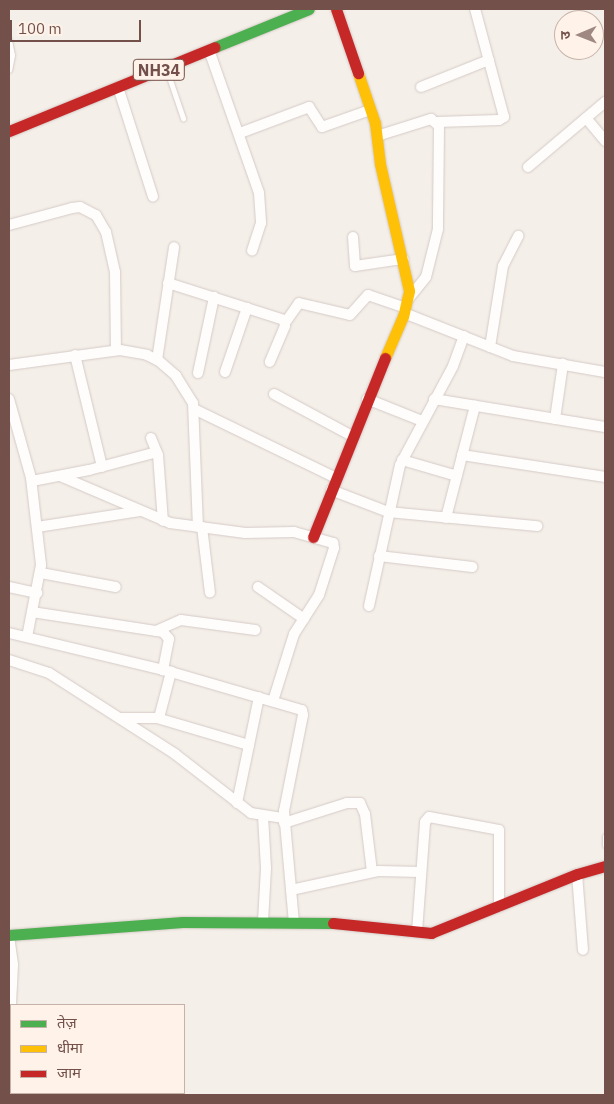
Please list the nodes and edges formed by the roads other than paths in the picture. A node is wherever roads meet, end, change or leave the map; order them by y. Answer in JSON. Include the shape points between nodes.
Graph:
{"nodes":[{"id":1,"x":282,"y":9,"type":"edge"},
{"id":2,"x":309,"y":9,"type":"edge"},
{"id":3,"x":336,"y":9,"type":"edge"},
{"id":4,"x":475,"y":9,"type":"edge"},
{"id":5,"x":9,"y":40,"type":"edge"},
{"id":6,"x":209,"y":50,"type":"junction"},
{"id":7,"x":489,"y":60,"type":"junction"},
{"id":8,"x":166,"y":68,"type":"junction"},
{"id":9,"x":9,"y":70,"type":"edge"},
{"id":10,"x":118,"y":87,"type":"junction"},
{"id":11,"x":421,"y":87,"type":"dead end"},
{"id":12,"x":605,"y":102,"type":"edge"},
{"id":13,"x":370,"y":110,"type":"junction"},
{"id":14,"x":183,"y":118,"type":"dead end"},
{"id":15,"x":586,"y":118,"type":"junction"},
{"id":16,"x":9,"y":119,"type":"edge"},
{"id":17,"x":437,"y":122,"type":"junction"},
{"id":18,"x":9,"y":131,"type":"edge"},
{"id":19,"x":240,"y":133,"type":"junction"},
{"id":20,"x":377,"y":136,"type":"junction"},
{"id":21,"x":605,"y":141,"type":"edge"},
{"id":22,"x":528,"y":167,"type":"dead end"},
{"id":23,"x":152,"y":197,"type":"dead end"},
{"id":24,"x":9,"y":225,"type":"edge"},
{"id":25,"x":518,"y":236,"type":"dead end"},
{"id":26,"x":354,"y":237,"type":"dead end"},
{"id":27,"x":174,"y":247,"type":"dead end"},
{"id":28,"x":252,"y":251,"type":"dead end"},
{"id":29,"x":403,"y":259,"type":"junction"},
{"id":30,"x":168,"y":283,"type":"junction"},
{"id":31,"x":214,"y":297,"type":"junction"},
{"id":32,"x":406,"y":307,"type":"junction"},
{"id":33,"x":247,"y":308,"type":"junction"},
{"id":34,"x":285,"y":323,"type":"junction"},
{"id":35,"x":464,"y":336,"type":"junction"},
{"id":36,"x":490,"y":347,"type":"junction"},
{"id":37,"x":116,"y":350,"type":"junction"},
{"id":38,"x":74,"y":355,"type":"junction"},
{"id":39,"x":157,"y":360,"type":"junction"},
{"id":40,"x":270,"y":362,"type":"dead end"},
{"id":41,"x":562,"y":364,"type":"junction"},
{"id":42,"x":9,"y":365,"type":"edge"},
{"id":43,"x":225,"y":372,"type":"dead end"},
{"id":44,"x":605,"y":372,"type":"edge"},
{"id":45,"x":198,"y":373,"type":"dead end"},
{"id":46,"x":274,"y":394,"type":"dead end"},
{"id":47,"x":9,"y":399,"type":"edge"},
{"id":48,"x":367,"y":399,"type":"junction"},
{"id":49,"x":434,"y":399,"type":"junction"},
{"id":50,"x":475,"y":406,"type":"junction"},
{"id":51,"x":194,"y":409,"type":"junction"},
{"id":52,"x":555,"y":419,"type":"junction"},
{"id":53,"x":422,"y":422,"type":"junction"},
{"id":54,"x":605,"y":427,"type":"edge"},
{"id":55,"x":352,"y":436,"type":"junction"},
{"id":56,"x":151,"y":438,"type":"dead end"},
{"id":57,"x":157,"y":452,"type":"junction"},
{"id":58,"x":462,"y":455,"type":"junction"},
{"id":59,"x":402,"y":460,"type":"junction"},
{"id":60,"x":102,"y":467,"type":"junction"},
{"id":61,"x":60,"y":476,"type":"junction"},
{"id":62,"x":457,"y":476,"type":"junction"},
{"id":63,"x":605,"y":477,"type":"edge"},
{"id":64,"x":336,"y":478,"type":"junction"},
{"id":65,"x":32,"y":481,"type":"junction"},
{"id":66,"x":331,"y":490,"type":"junction"},
{"id":67,"x":140,"y":511,"type":"junction"},
{"id":68,"x":388,"y":512,"type":"junction"},
{"id":69,"x":446,"y":518,"type":"junction"},
{"id":70,"x":163,"y":521,"type":"junction"},
{"id":71,"x":537,"y":526,"type":"dead end"},
{"id":72,"x":37,"y":527,"type":"junction"},
{"id":73,"x":200,"y":527,"type":"junction"},
{"id":74,"x":314,"y":537,"type":"junction"},
{"id":75,"x":379,"y":556,"type":"junction"},
{"id":76,"x":472,"y":568,"type":"dead end"},
{"id":77,"x":41,"y":573,"type":"junction"},
{"id":78,"x":116,"y":586,"type":"dead end"},
{"id":79,"x":9,"y":587,"type":"edge"},
{"id":80,"x":258,"y":587,"type":"dead end"},
{"id":81,"x":37,"y":593,"type":"junction"},
{"id":82,"x":210,"y":593,"type":"dead end"},
{"id":83,"x":369,"y":606,"type":"dead end"},
{"id":84,"x":32,"y":612,"type":"junction"},
{"id":85,"x":304,"y":619,"type":"junction"},
{"id":86,"x":255,"y":630,"type":"dead end"},
{"id":87,"x":156,"y":631,"type":"junction"},
{"id":88,"x":9,"y":633,"type":"edge"},
{"id":89,"x":26,"y":637,"type":"junction"},
{"id":90,"x":9,"y":660,"type":"edge"},
{"id":91,"x":167,"y":671,"type":"junction"},
{"id":92,"x":259,"y":698,"type":"junction"},
{"id":93,"x":273,"y":701,"type":"junction"},
{"id":94,"x":119,"y":718,"type":"junction"},
{"id":95,"x":159,"y":718,"type":"junction"},
{"id":96,"x":249,"y":745,"type":"junction"},
{"id":97,"x":237,"y":803,"type":"junction"},
{"id":98,"x":263,"y":816,"type":"junction"},
{"id":99,"x":284,"y":821,"type":"junction"},
{"id":100,"x":605,"y":836,"type":"edge"},
{"id":101,"x":605,"y":844,"type":"edge"},
{"id":102,"x":605,"y":866,"type":"edge"},
{"id":103,"x":372,"y":872,"type":"junction"},
{"id":104,"x":421,"y":872,"type":"junction"},
{"id":105,"x":577,"y":874,"type":"junction"},
{"id":106,"x":291,"y":890,"type":"junction"},
{"id":107,"x":499,"y":907,"type":"junction"},
{"id":108,"x":263,"y":922,"type":"junction"},
{"id":109,"x":294,"y":922,"type":"junction"},
{"id":110,"x":417,"y":932,"type":"junction"},
{"id":111,"x":9,"y":936,"type":"edge"},
{"id":112,"x":583,"y":950,"type":"dead end"},
{"id":113,"x":11,"y":1004,"type":"edge"},
{"id":114,"x":10,"y":1022,"type":"edge"},
{"id":115,"x":9,"y":1041,"type":"edge"}],
"edges":[{"from":1,"to":16,"type":"main road","number":"NH34"},
{"from":2,"to":6,"type":"main road","number":"NH34"},
{"from":3,"to":13,"type":"main road"},
{"from":4,"to":7,"type":"street"},
{"from":5,"to":9,"type":"lane","via":[[12,55]]},
{"from":6,"to":8,"type":"main road","number":"NH34"},
{"from":6,"to":19,"type":"street"},
{"from":7,"to":11,"type":"street"},
{"from":7,"to":17,"type":"street","via":[[504,114],[502,119]]},
{"from":8,"to":10,"type":"main road","number":"NH34"},
{"from":8,"to":14,"type":"lane"},
{"from":10,"to":18,"type":"main road","number":"NH34"},
{"from":10,"to":23,"type":"street"},
{"from":12,"to":15,"type":"street"},
{"from":13,"to":19,"type":"street","via":[[322,127],[309,106]]},
{"from":13,"to":20,"type":"main road"},
{"from":15,"to":21,"type":"street"},
{"from":15,"to":22,"type":"street"},
{"from":17,"to":20,"type":"street","via":[[431,119]]},
{"from":17,"to":32,"type":"street","via":[[438,229],[426,278]]},
{"from":19,"to":28,"type":"street","via":[[262,211]]},
{"from":20,"to":29,"type":"main road","via":[[380,164]]},
{"from":24,"to":37,"type":"street","via":[[72,208],[80,208],[96,216],[106,232],[115,272]]},
{"from":25,"to":36,"type":"street","via":[[503,266]]},
{"from":26,"to":29,"type":"street","via":[[355,266]]},
{"from":27,"to":30,"type":"street"},
{"from":29,"to":32,"type":"main road"},
{"from":30,"to":31,"type":"street"},
{"from":30,"to":39,"type":"street"},
{"from":31,"to":33,"type":"street"},
{"from":31,"to":45,"type":"street"},
{"from":32,"to":34,"type":"street","via":[[368,295],[350,316],[299,303]]},
{"from":32,"to":35,"type":"street"},
{"from":32,"to":48,"type":"main road"},
{"from":33,"to":34,"type":"street"},
{"from":33,"to":43,"type":"street"},
{"from":34,"to":40,"type":"street"},
{"from":35,"to":36,"type":"street"},
{"from":35,"to":49,"type":"street","via":[[456,359]]},
{"from":36,"to":41,"type":"street","via":[[514,356]]},
{"from":37,"to":38,"type":"street"},
{"from":37,"to":39,"type":"street"},
{"from":38,"to":42,"type":"street"},
{"from":38,"to":60,"type":"street"},
{"from":39,"to":51,"type":"street","via":[[176,376]]},
{"from":41,"to":44,"type":"street"},
{"from":41,"to":52,"type":"street"},
{"from":46,"to":55,"type":"street"},
{"from":47,"to":65,"type":"street"},
{"from":48,"to":53,"type":"street"},
{"from":48,"to":55,"type":"main road"},
{"from":49,"to":50,"type":"street"},
{"from":49,"to":53,"type":"street"},
{"from":50,"to":52,"type":"street"},
{"from":50,"to":58,"type":"street"},
{"from":51,"to":64,"type":"street"},
{"from":51,"to":73,"type":"street"},
{"from":52,"to":54,"type":"street"},
{"from":53,"to":59,"type":"street"},
{"from":55,"to":64,"type":"main road"},
{"from":56,"to":57,"type":"street"},
{"from":57,"to":60,"type":"street"},
{"from":57,"to":70,"type":"street"},
{"from":58,"to":62,"type":"street"},
{"from":58,"to":63,"type":"street"},
{"from":59,"to":62,"type":"street"},
{"from":59,"to":68,"type":"street"},
{"from":60,"to":61,"type":"street"},
{"from":61,"to":65,"type":"street"},
{"from":61,"to":67,"type":"street"},
{"from":62,"to":69,"type":"street"},
{"from":64,"to":66,"type":"main road"},
{"from":65,"to":72,"type":"street"},
{"from":66,"to":68,"type":"street"},
{"from":66,"to":74,"type":"main road"},
{"from":67,"to":70,"type":"street"},
{"from":67,"to":72,"type":"street"},
{"from":68,"to":69,"type":"street"},
{"from":68,"to":75,"type":"street"},
{"from":69,"to":71,"type":"street"},
{"from":70,"to":73,"type":"street"},
{"from":72,"to":77,"type":"street"},
{"from":73,"to":74,"type":"street","via":[[245,533],[294,532]]},
{"from":73,"to":82,"type":"street"},
{"from":74,"to":85,"type":"street","via":[[330,542],[334,548],[319,595]]},
{"from":75,"to":76,"type":"street"},
{"from":75,"to":83,"type":"street"},
{"from":77,"to":78,"type":"street"},
{"from":77,"to":81,"type":"street"},
{"from":79,"to":81,"type":"street"},
{"from":80,"to":85,"type":"street"},
{"from":81,"to":84,"type":"street"},
{"from":84,"to":87,"type":"street"},
{"from":84,"to":89,"type":"street"},
{"from":85,"to":93,"type":"street","via":[[291,641]]},
{"from":86,"to":87,"type":"street","via":[[177,620]]},
{"from":87,"to":91,"type":"street","via":[[166,633],[169,639]]},
{"from":88,"to":89,"type":"street"},
{"from":89,"to":91,"type":"street"},
{"from":90,"to":94,"type":"street","via":[[49,673]]},
{"from":91,"to":92,"type":"street"},
{"from":91,"to":95,"type":"street"},
{"from":92,"to":93,"type":"street"},
{"from":92,"to":96,"type":"street"},
{"from":93,"to":99,"type":"street","via":[[302,710],[303,715]]},
{"from":94,"to":95,"type":"street"},
{"from":94,"to":97,"type":"street","via":[[175,754]]},
{"from":95,"to":96,"type":"street"},
{"from":96,"to":97,"type":"street"},
{"from":97,"to":98,"type":"street","via":[[251,813]]},
{"from":98,"to":99,"type":"street"},
{"from":98,"to":108,"type":"street","via":[[266,868]]},
{"from":99,"to":103,"type":"street","via":[[347,803],[360,803],[365,814]]},
{"from":99,"to":106,"type":"street"},
{"from":100,"to":101,"type":"lane"},
{"from":102,"to":105,"type":"main road"},
{"from":103,"to":104,"type":"street"},
{"from":103,"to":106,"type":"street"},
{"from":104,"to":107,"type":"street","via":[[426,818],[496,828],[500,835]]},
{"from":104,"to":110,"type":"street"},
{"from":105,"to":107,"type":"main road"},
{"from":105,"to":112,"type":"street"},
{"from":106,"to":109,"type":"street"},
{"from":107,"to":110,"type":"main road","via":[[440,931]]},
{"from":108,"to":109,"type":"main road"},
{"from":108,"to":111,"type":"main road","via":[[177,922]]},
{"from":109,"to":110,"type":"main road","via":[[340,923]]},
{"from":111,"to":113,"type":"street","via":[[13,965]]},
{"from":114,"to":115,"type":"street"}]}
